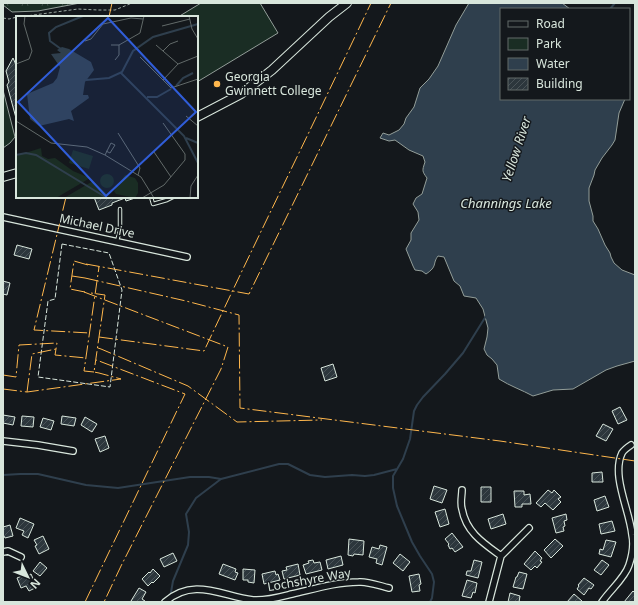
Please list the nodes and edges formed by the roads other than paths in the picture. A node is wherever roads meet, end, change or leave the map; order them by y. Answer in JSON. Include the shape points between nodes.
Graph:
{"nodes":[{"id":1,"x":347,"y":3,"type":"edge"},
{"id":2,"x":198,"y":116,"type":"edge"},
{"id":3,"x":16,"y":173,"type":"edge"},
{"id":4,"x":3,"y":177,"type":"edge"},
{"id":5,"x":151,"y":198,"type":"edge"},
{"id":6,"x":172,"y":198,"type":"edge"},
{"id":7,"x":120,"y":209,"type":"dead end"},
{"id":8,"x":3,"y":217,"type":"edge"},
{"id":9,"x":117,"y":241,"type":"junction"},
{"id":10,"x":187,"y":257,"type":"dead end"},
{"id":11,"x":3,"y":441,"type":"edge"},
{"id":12,"x":631,"y":445,"type":"dead end"},
{"id":13,"x":73,"y":451,"type":"dead end"},
{"id":14,"x":462,"y":490,"type":"dead end"},
{"id":15,"x":529,"y":528,"type":"dead end"},
{"id":16,"x":3,"y":552,"type":"edge"},
{"id":17,"x":501,"y":556,"type":"junction"},
{"id":18,"x":22,"y":557,"type":"dead end"},
{"id":19,"x":389,"y":588,"type":"dead end"},
{"id":20,"x":230,"y":595,"type":"junction"},
{"id":21,"x":166,"y":602,"type":"edge"},
{"id":22,"x":228,"y":602,"type":"edge"},
{"id":23,"x":489,"y":602,"type":"edge"},
{"id":24,"x":602,"y":602,"type":"edge"}],
"edges":[{"from":1,"to":2,"type":"street","via":[[241,94]]},
{"from":3,"to":4,"type":"street"},
{"from":5,"to":6,"type":"lane","via":[[153,204]]},
{"from":7,"to":9,"type":"lane"},
{"from":8,"to":9,"type":"street","name":"Michael Drive"},
{"from":9,"to":10,"type":"street","name":"Michael Drive"},
{"from":11,"to":13,"type":"street"},
{"from":12,"to":24,"type":"street","via":[[623,452],[618,476],[632,535],[632,552],[629,566],[622,578]]},
{"from":14,"to":17,"type":"street","via":[[461,508],[466,523],[484,544]]},
{"from":15,"to":17,"type":"street"},
{"from":16,"to":18,"type":"street","via":[[8,551]]},
{"from":17,"to":23,"type":"street"},
{"from":19,"to":20,"type":"street","name":"Lochshyre Way","via":[[360,581],[276,598],[254,600]]},
{"from":20,"to":21,"type":"street","name":"Lochshyre Way","via":[[203,589],[184,591]]},
{"from":20,"to":22,"type":"street"}]}
